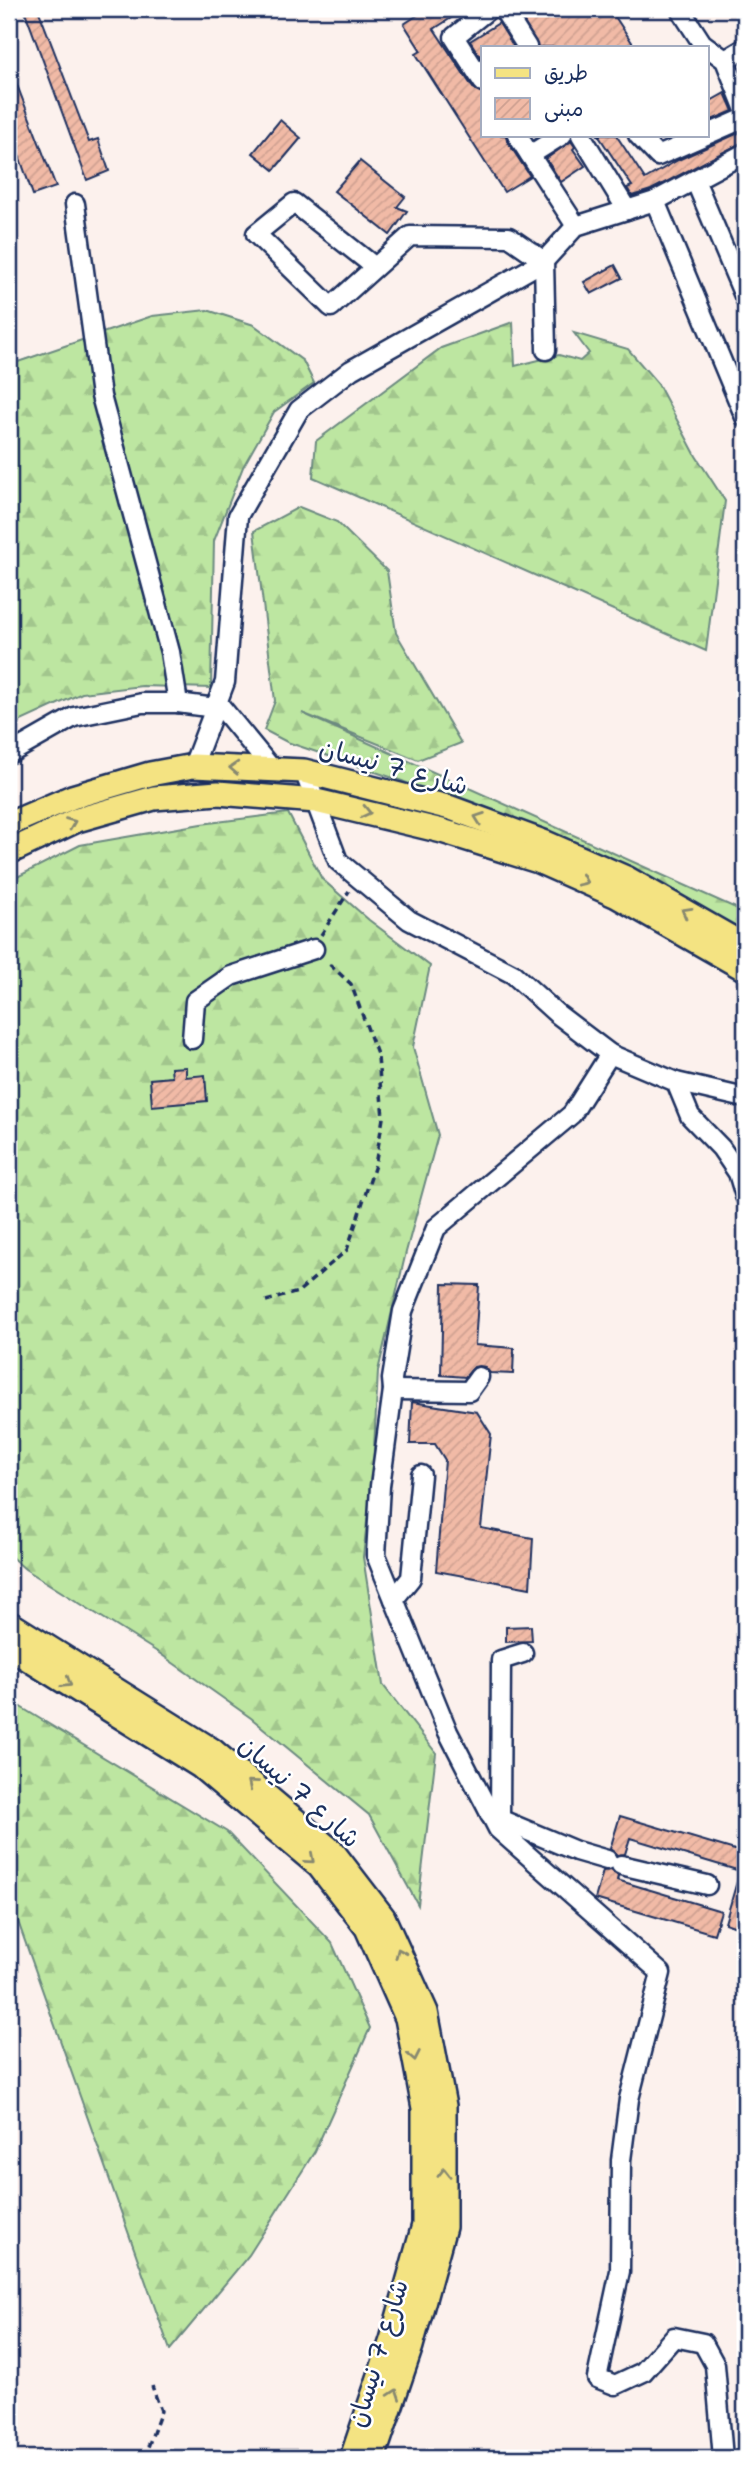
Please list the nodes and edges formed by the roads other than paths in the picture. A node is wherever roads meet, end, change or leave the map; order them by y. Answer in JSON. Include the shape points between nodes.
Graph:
{"nodes":[{"id":1,"x":489,"y":9,"type":"edge"},
{"id":2,"x":503,"y":9,"type":"edge"},
{"id":3,"x":680,"y":9,"type":"edge"},
{"id":4,"x":526,"y":46,"type":"edge"},
{"id":5,"x":706,"y":46,"type":"edge"},
{"id":6,"x":708,"y":47,"type":"edge"},
{"id":7,"x":745,"y":48,"type":"edge"},
{"id":8,"x":725,"y":60,"type":"junction"},
{"id":9,"x":481,"y":79,"type":"edge"},
{"id":10,"x":745,"y":110,"type":"edge"},
{"id":11,"x":745,"y":118,"type":"edge"},
{"id":12,"x":708,"y":134,"type":"edge"},
{"id":13,"x":518,"y":136,"type":"edge"},
{"id":14,"x":560,"y":136,"type":"edge"},
{"id":15,"x":582,"y":136,"type":"edge"},
{"id":16,"x":639,"y":136,"type":"edge"},
{"id":17,"x":704,"y":136,"type":"edge"},
{"id":18,"x":745,"y":153,"type":"edge"},
{"id":19,"x":530,"y":155,"type":"junction"},
{"id":20,"x":695,"y":180,"type":"junction"},
{"id":21,"x":655,"y":201,"type":"junction"},
{"id":22,"x":75,"y":204,"type":"dead end"},
{"id":23,"x":627,"y":210,"type":"junction"},
{"id":24,"x":576,"y":226,"type":"junction"},
{"id":25,"x":544,"y":261,"type":"junction"},
{"id":26,"x":375,"y":267,"type":"junction"},
{"id":27,"x":745,"y":298,"type":"edge"},
{"id":28,"x":546,"y":350,"type":"dead end"},
{"id":29,"x":745,"y":417,"type":"edge"},
{"id":30,"x":178,"y":704,"type":"junction"},
{"id":31,"x":216,"y":705,"type":"junction"},
{"id":32,"x":9,"y":754,"type":"edge"},
{"id":33,"x":193,"y":766,"type":"junction"},
{"id":34,"x":272,"y":769,"type":"junction"},
{"id":35,"x":304,"y":771,"type":"junction"},
{"id":36,"x":316,"y":801,"type":"junction"},
{"id":37,"x":9,"y":824,"type":"edge"},
{"id":38,"x":9,"y":852,"type":"edge"},
{"id":39,"x":745,"y":946,"type":"edge"},
{"id":40,"x":314,"y":949,"type":"road end"},
{"id":41,"x":745,"y":969,"type":"edge"},
{"id":42,"x":192,"y":1039,"type":"dead end"},
{"id":43,"x":610,"y":1054,"type":"junction"},
{"id":44,"x":676,"y":1082,"type":"junction"},
{"id":45,"x":745,"y":1098,"type":"edge"},
{"id":46,"x":745,"y":1196,"type":"edge"},
{"id":47,"x":479,"y":1377,"type":"dead end"},
{"id":48,"x":393,"y":1390,"type":"junction"},
{"id":49,"x":421,"y":1475,"type":"dead end"},
{"id":50,"x":394,"y":1599,"type":"junction"},
{"id":51,"x":9,"y":1623,"type":"edge"},
{"id":52,"x":9,"y":1647,"type":"edge"},
{"id":53,"x":523,"y":1653,"type":"dead end"},
{"id":54,"x":495,"y":1817,"type":"junction"},
{"id":55,"x":707,"y":1885,"type":"dead end"},
{"id":56,"x":352,"y":2458,"type":"edge"},
{"id":57,"x":373,"y":2458,"type":"edge"},
{"id":58,"x":723,"y":2458,"type":"edge"}],
"edges":[{"from":1,"to":9,"type":"street","via":[[454,37]]},
{"from":2,"to":4,"type":"street"},
{"from":3,"to":5,"type":"street"},
{"from":6,"to":8,"type":"street"},
{"from":7,"to":8,"type":"street"},
{"from":8,"to":10,"type":"street"},
{"from":11,"to":12,"type":"street"},
{"from":13,"to":19,"type":"street"},
{"from":14,"to":19,"type":"street"},
{"from":15,"to":23,"type":"street"},
{"from":16,"to":17,"type":"street","via":[[658,156]]},
{"from":18,"to":20,"type":"street"},
{"from":19,"to":24,"type":"street"},
{"from":20,"to":21,"type":"street"},
{"from":20,"to":27,"type":"street"},
{"from":21,"to":23,"type":"street"},
{"from":21,"to":29,"type":"street"},
{"from":22,"to":30,"type":"street","via":[[101,396],[170,652]]},
{"from":23,"to":24,"type":"street"},
{"from":24,"to":25,"type":"street"},
{"from":25,"to":26,"type":"street","via":[[509,237],[410,236]]},
{"from":25,"to":28,"type":"street"},
{"from":25,"to":31,"type":"street","via":[[351,370],[299,410],[238,516],[225,682]]},
{"from":26,"to":26,"type":"street","via":[[331,307],[256,234],[294,204]]},
{"from":30,"to":31,"type":"street"},
{"from":30,"to":32,"type":"street","via":[[142,703],[74,717]]},
{"from":31,"to":33,"type":"street"},
{"from":31,"to":34,"type":"street"},
{"from":34,"to":33,"type":"main road","name":"شارع 7 نيسان","one_way":true},
{"from":33,"to":37,"type":"main road","name":"شارع 7 نيسان","via":[[72,797]]},
{"from":34,"to":35,"type":"main road","name":"شارع 7 نيسان"},
{"from":35,"to":36,"type":"street"},
{"from":39,"to":35,"type":"main road","name":"شارع 7 نيسان","one_way":true,"via":[[626,878],[546,843],[451,808]]},
{"from":38,"to":36,"type":"main road","name":"شارع 7 نيسان","one_way":true,"via":[[77,820],[154,798],[218,793]]},
{"from":36,"to":41,"type":"main road","name":"شارع 7 نيسان","one_way":true,"via":[[442,831],[538,861],[617,896]]},
{"from":36,"to":43,"type":"street","via":[[338,861],[409,920],[513,974]]},
{"from":40,"to":42,"type":"street","via":[[231,976],[195,1001]]},
{"from":43,"to":44,"type":"street"},
{"from":43,"to":48,"type":"street","via":[[572,1114],[436,1228],[403,1311]]},
{"from":44,"to":45,"type":"street"},
{"from":44,"to":46,"type":"street","via":[[690,1116],[726,1156]]},
{"from":47,"to":48,"type":"street","via":[[469,1391]]},
{"from":48,"to":50,"type":"street","via":[[376,1555]]},
{"from":49,"to":50,"type":"street","via":[[411,1578]]},
{"from":50,"to":54,"type":"street","via":[[448,1732]]},
{"from":57,"to":51,"type":"main road","name":"شارع 7 نيسان","one_way":true,"via":[[411,2346],[443,2227],[444,2106],[426,2012],[383,1917],[333,1852],[212,1749]]},
{"from":52,"to":56,"type":"main road","name":"شارع 7 نيسان","one_way":true,"via":[[200,1766],[319,1866],[367,1928],[407,2018],[424,2108],[424,2225]]},
{"from":53,"to":54,"type":"street","via":[[501,1660]]},
{"from":54,"to":55,"type":"street","via":[[576,1851]]},
{"from":54,"to":58,"type":"street","via":[[498,1829],[661,1973],[629,2099],[621,2161],[620,2271],[597,2378],[615,2385],[643,2372],[674,2337],[703,2343],[715,2365]]}]}
